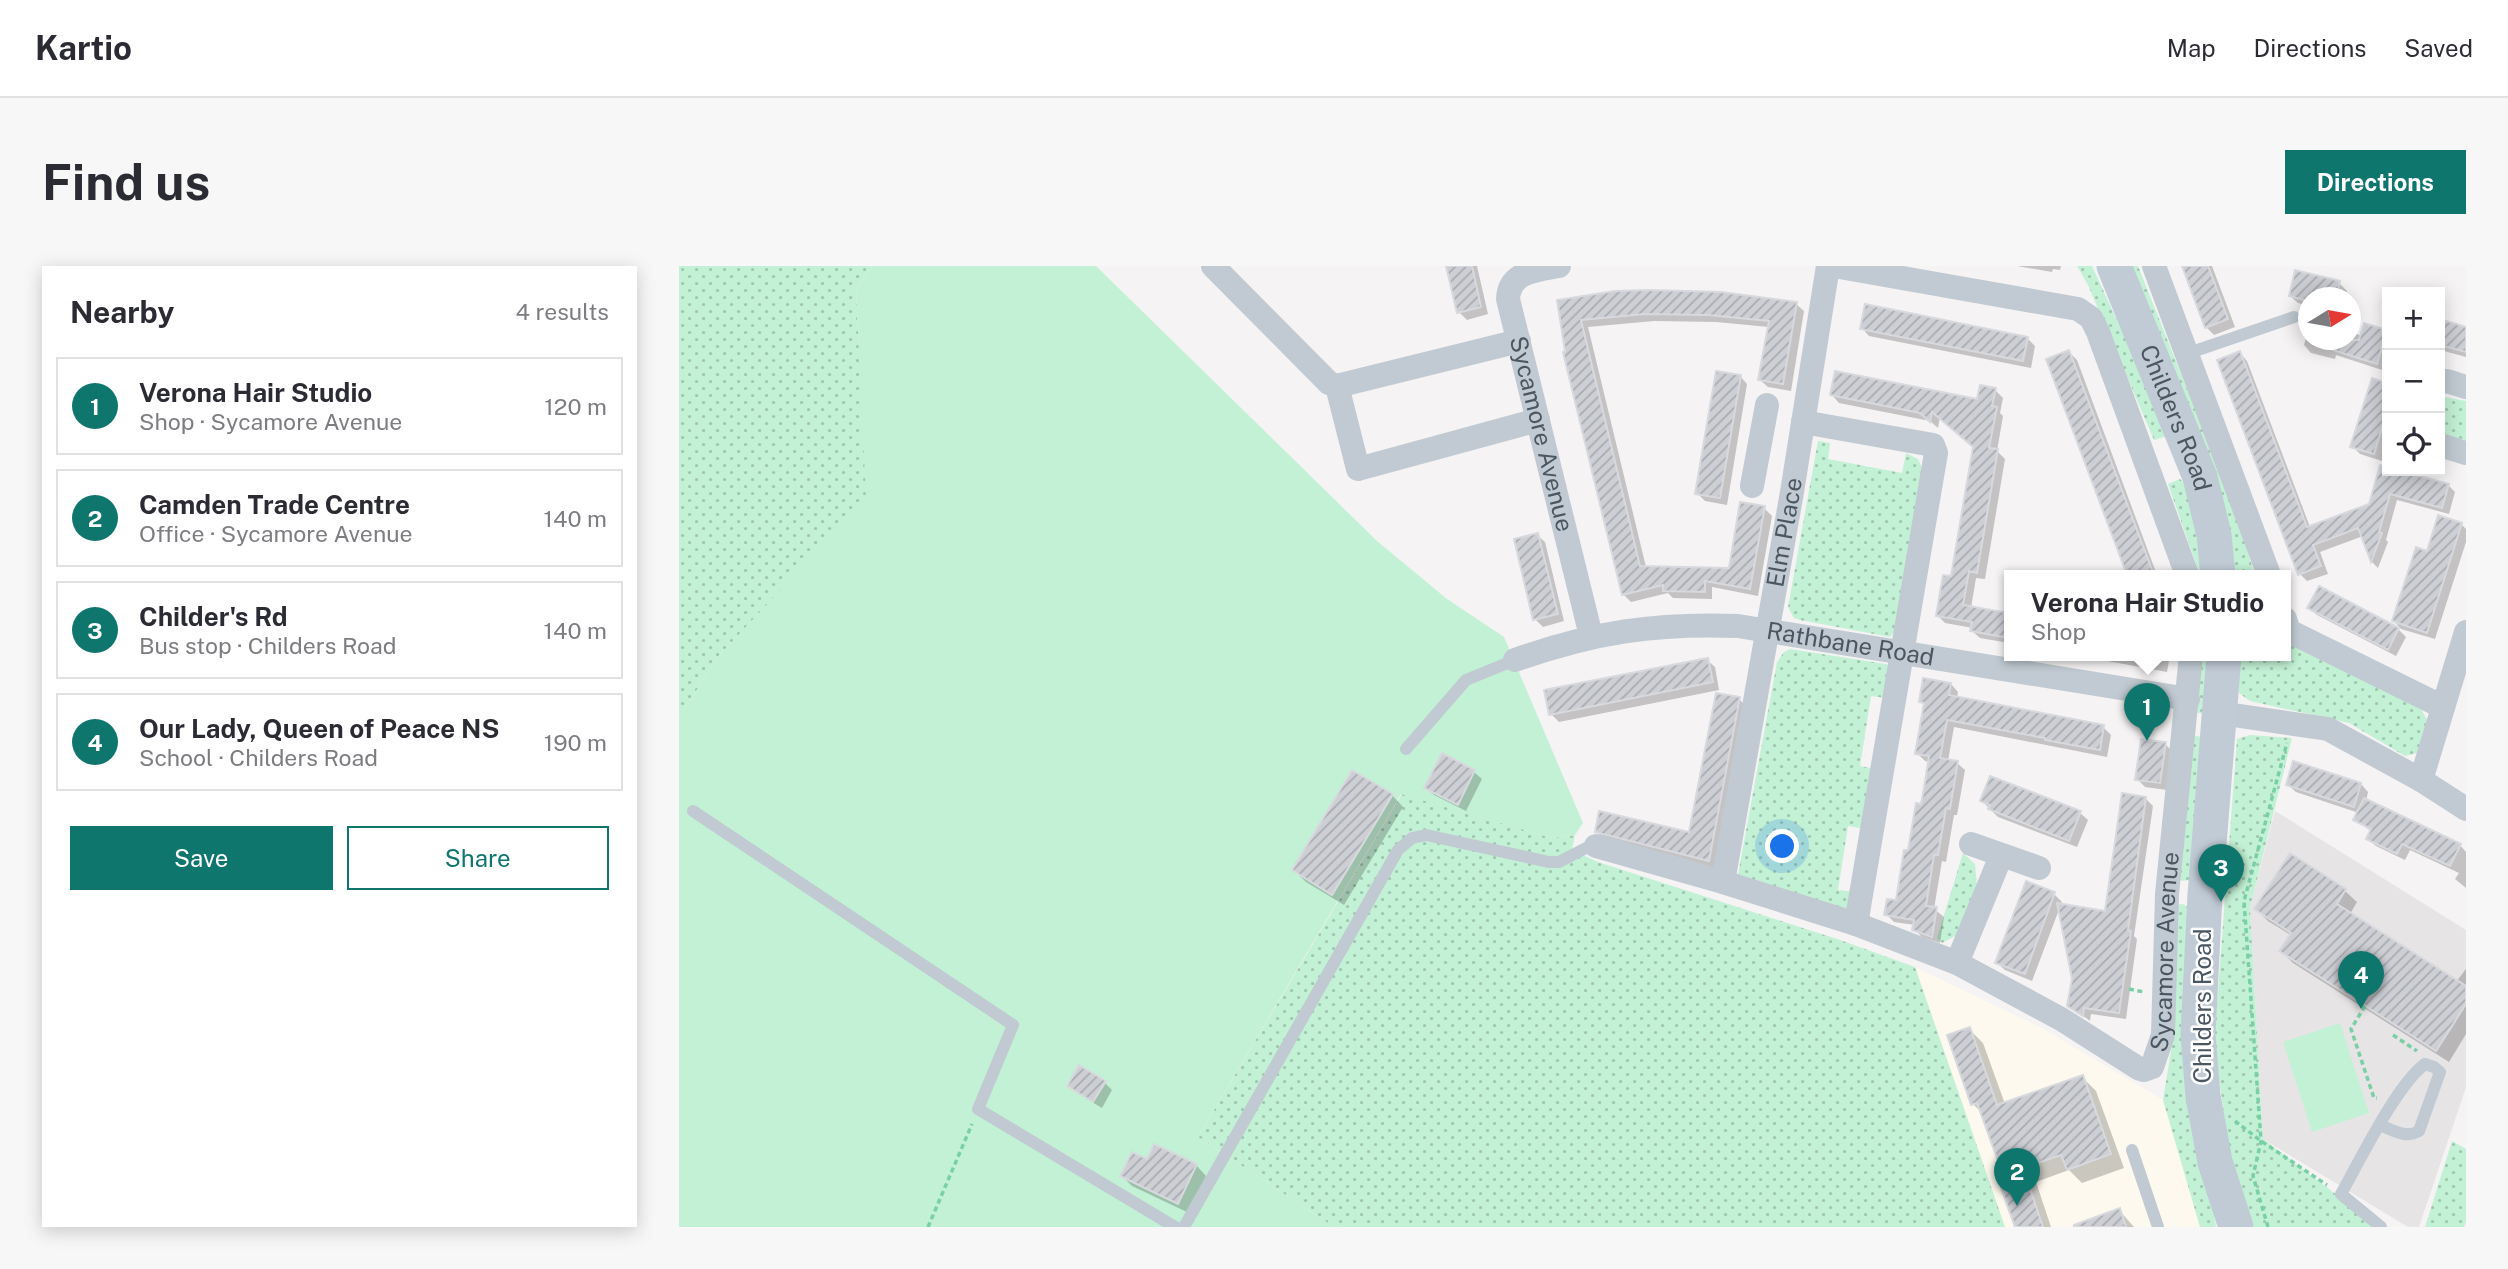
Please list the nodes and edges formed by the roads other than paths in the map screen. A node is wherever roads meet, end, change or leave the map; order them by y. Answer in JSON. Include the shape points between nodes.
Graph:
{"nodes":[{"id":1,"x":1213,"y":266,"type":"edge"},
{"id":2,"x":1559,"y":266,"type":"edge"},
{"id":3,"x":1828,"y":266,"type":"edge"},
{"id":4,"x":1834,"y":266,"type":"edge"},
{"id":5,"x":2114,"y":266,"type":"edge"},
{"id":6,"x":2154,"y":266,"type":"edge"},
{"id":7,"x":2294,"y":317,"type":"dead end"},
{"id":8,"x":1519,"y":341,"type":"junction"},
{"id":9,"x":2186,"y":354,"type":"junction"},
{"id":10,"x":2445,"y":382,"type":"edge"},
{"id":11,"x":1336,"y":386,"type":"junction"},
{"id":12,"x":2466,"y":387,"type":"edge"},
{"id":13,"x":1767,"y":405,"type":"dead end"},
{"id":14,"x":1538,"y":421,"type":"junction"},
{"id":15,"x":1803,"y":422,"type":"junction"},
{"id":16,"x":2445,"y":447,"type":"edge"},
{"id":17,"x":1759,"y":448,"type":"junction"},
{"id":18,"x":2190,"y":449,"type":"junction"},
{"id":19,"x":2466,"y":453,"type":"edge"},
{"id":20,"x":1798,"y":455,"type":"junction"},
{"id":21,"x":2149,"y":466,"type":"junction"},
{"id":22,"x":1752,"y":486,"type":"dead end"},
{"id":23,"x":2185,"y":570,"type":"edge"},
{"id":24,"x":2218,"y":570,"type":"edge"},
{"id":25,"x":2267,"y":570,"type":"edge"},
{"id":26,"x":1768,"y":629,"type":"junction"},
{"id":27,"x":2291,"y":632,"type":"edge"},
{"id":28,"x":2466,"y":632,"type":"edge"},
{"id":29,"x":1591,"y":636,"type":"junction"},
{"id":30,"x":1902,"y":652,"type":"junction"},
{"id":31,"x":1515,"y":660,"type":"joint"},
{"id":32,"x":2191,"y":661,"type":"edge"},
{"id":33,"x":2224,"y":661,"type":"edge"},
{"id":34,"x":2188,"y":699,"type":"junction"},
{"id":35,"x":2442,"y":707,"type":"junction"},
{"id":36,"x":2220,"y":713,"type":"junction"},
{"id":37,"x":1406,"y":749,"type":"dead end"},
{"id":38,"x":2421,"y":780,"type":"junction"},
{"id":39,"x":2466,"y":808,"type":"edge"},
{"id":40,"x":693,"y":811,"type":"dead end"},
{"id":41,"x":1971,"y":844,"type":"dead end"},
{"id":42,"x":1596,"y":846,"type":"joint"},
{"id":43,"x":2001,"y":856,"type":"junction"},
{"id":44,"x":2039,"y":869,"type":"dead end"},
{"id":45,"x":1723,"y":882,"type":"junction"},
{"id":46,"x":2167,"y":894,"type":"junction"},
{"id":47,"x":2205,"y":895,"type":"junction"},
{"id":48,"x":1856,"y":925,"type":"junction"},
{"id":49,"x":1957,"y":963,"type":"junction"},
{"id":50,"x":2380,"y":1125,"type":"junction"},
{"id":51,"x":2132,"y":1150,"type":"dead end"},
{"id":52,"x":1175,"y":1227,"type":"edge"},
{"id":53,"x":1184,"y":1227,"type":"edge"},
{"id":54,"x":2158,"y":1227,"type":"edge"},
{"id":55,"x":2236,"y":1227,"type":"edge"},
{"id":56,"x":2381,"y":1227,"type":"edge"}],
"edges":[{"from":1,"to":11,"type":"street"},
{"from":2,"to":8,"type":"street","name":"Sycamore Avenue","via":[[1524,274],[1511,285],[1509,299]]},
{"from":3,"to":15,"type":"street","name":"Elm Place"},
{"from":4,"to":21,"type":"street","via":[[2085,312],[2098,331]]},
{"from":5,"to":18,"type":"main road","name":"Childers Road"},
{"from":6,"to":9,"type":"street"},
{"from":7,"to":9,"type":"lane"},
{"from":8,"to":11,"type":"street"},
{"from":8,"to":14,"type":"street","name":"Sycamore Avenue"},
{"from":9,"to":25,"type":"street"},
{"from":10,"to":12,"type":"street"},
{"from":11,"to":14,"type":"street","via":[[1358,469]]},
{"from":13,"to":17,"type":"street"},
{"from":14,"to":29,"type":"street","name":"Sycamore Avenue"},
{"from":15,"to":20,"type":"street","name":"Elm Place"},
{"from":15,"to":30,"type":"street","via":[[1933,445],[1936,453]]},
{"from":16,"to":19,"type":"street"},
{"from":17,"to":20,"type":"street"},
{"from":17,"to":22,"type":"street"},
{"from":18,"to":21,"type":"street"},
{"from":18,"to":24,"type":"main road","name":"Childers Road","via":[[2214,535]]},
{"from":20,"to":26,"type":"street","name":"Elm Place"},
{"from":21,"to":23,"type":"street"},
{"from":26,"to":29,"type":"street","name":"Rathbane Road","via":[[1666,625]]},
{"from":26,"to":30,"type":"street","name":"Rathbane Road"},
{"from":26,"to":45,"type":"street","name":"Elm Place"},
{"from":27,"to":35,"type":"street"},
{"from":28,"to":35,"type":"street"},
{"from":29,"to":31,"type":"street","name":"Rathbane Road"},
{"from":30,"to":34,"type":"street","name":"Rathbane Road"},
{"from":30,"to":48,"type":"street"},
{"from":31,"to":37,"type":"lane","via":[[1466,680]]},
{"from":32,"to":34,"type":"street","name":"Sycamore Avenue"},
{"from":33,"to":36,"type":"main road","name":"Childers Road"},
{"from":34,"to":46,"type":"street","name":"Sycamore Avenue"},
{"from":35,"to":38,"type":"street"},
{"from":36,"to":38,"type":"street","via":[[2328,729]]},
{"from":36,"to":47,"type":"main road","name":"Childers Road"},
{"from":38,"to":39,"type":"street"},
{"from":40,"to":52,"type":"lane","via":[[1013,1025],[978,1109]]},
{"from":41,"to":43,"type":"street"},
{"from":42,"to":45,"type":"street"},
{"from":42,"to":53,"type":"lane","via":[[1559,862],[1426,835],[1412,838],[1398,850]]},
{"from":43,"to":44,"type":"street"},
{"from":43,"to":49,"type":"street"},
{"from":45,"to":48,"type":"street"},
{"from":46,"to":47,"type":"street"},
{"from":46,"to":49,"type":"street","name":"Sycamore Avenue","via":[[2163,1035],[2152,1067],[2144,1070]]},
{"from":47,"to":55,"type":"main road","name":"Childers Road","via":[[2199,1035],[2203,1096],[2215,1162]]},
{"from":48,"to":49,"type":"street"},
{"from":50,"to":50,"type":"lane","via":[[2406,1135],[2419,1131],[2440,1072],[2425,1064],[2416,1071]]},
{"from":50,"to":56,"type":"lane","via":[[2341,1195]]},
{"from":51,"to":54,"type":"lane"}]}
